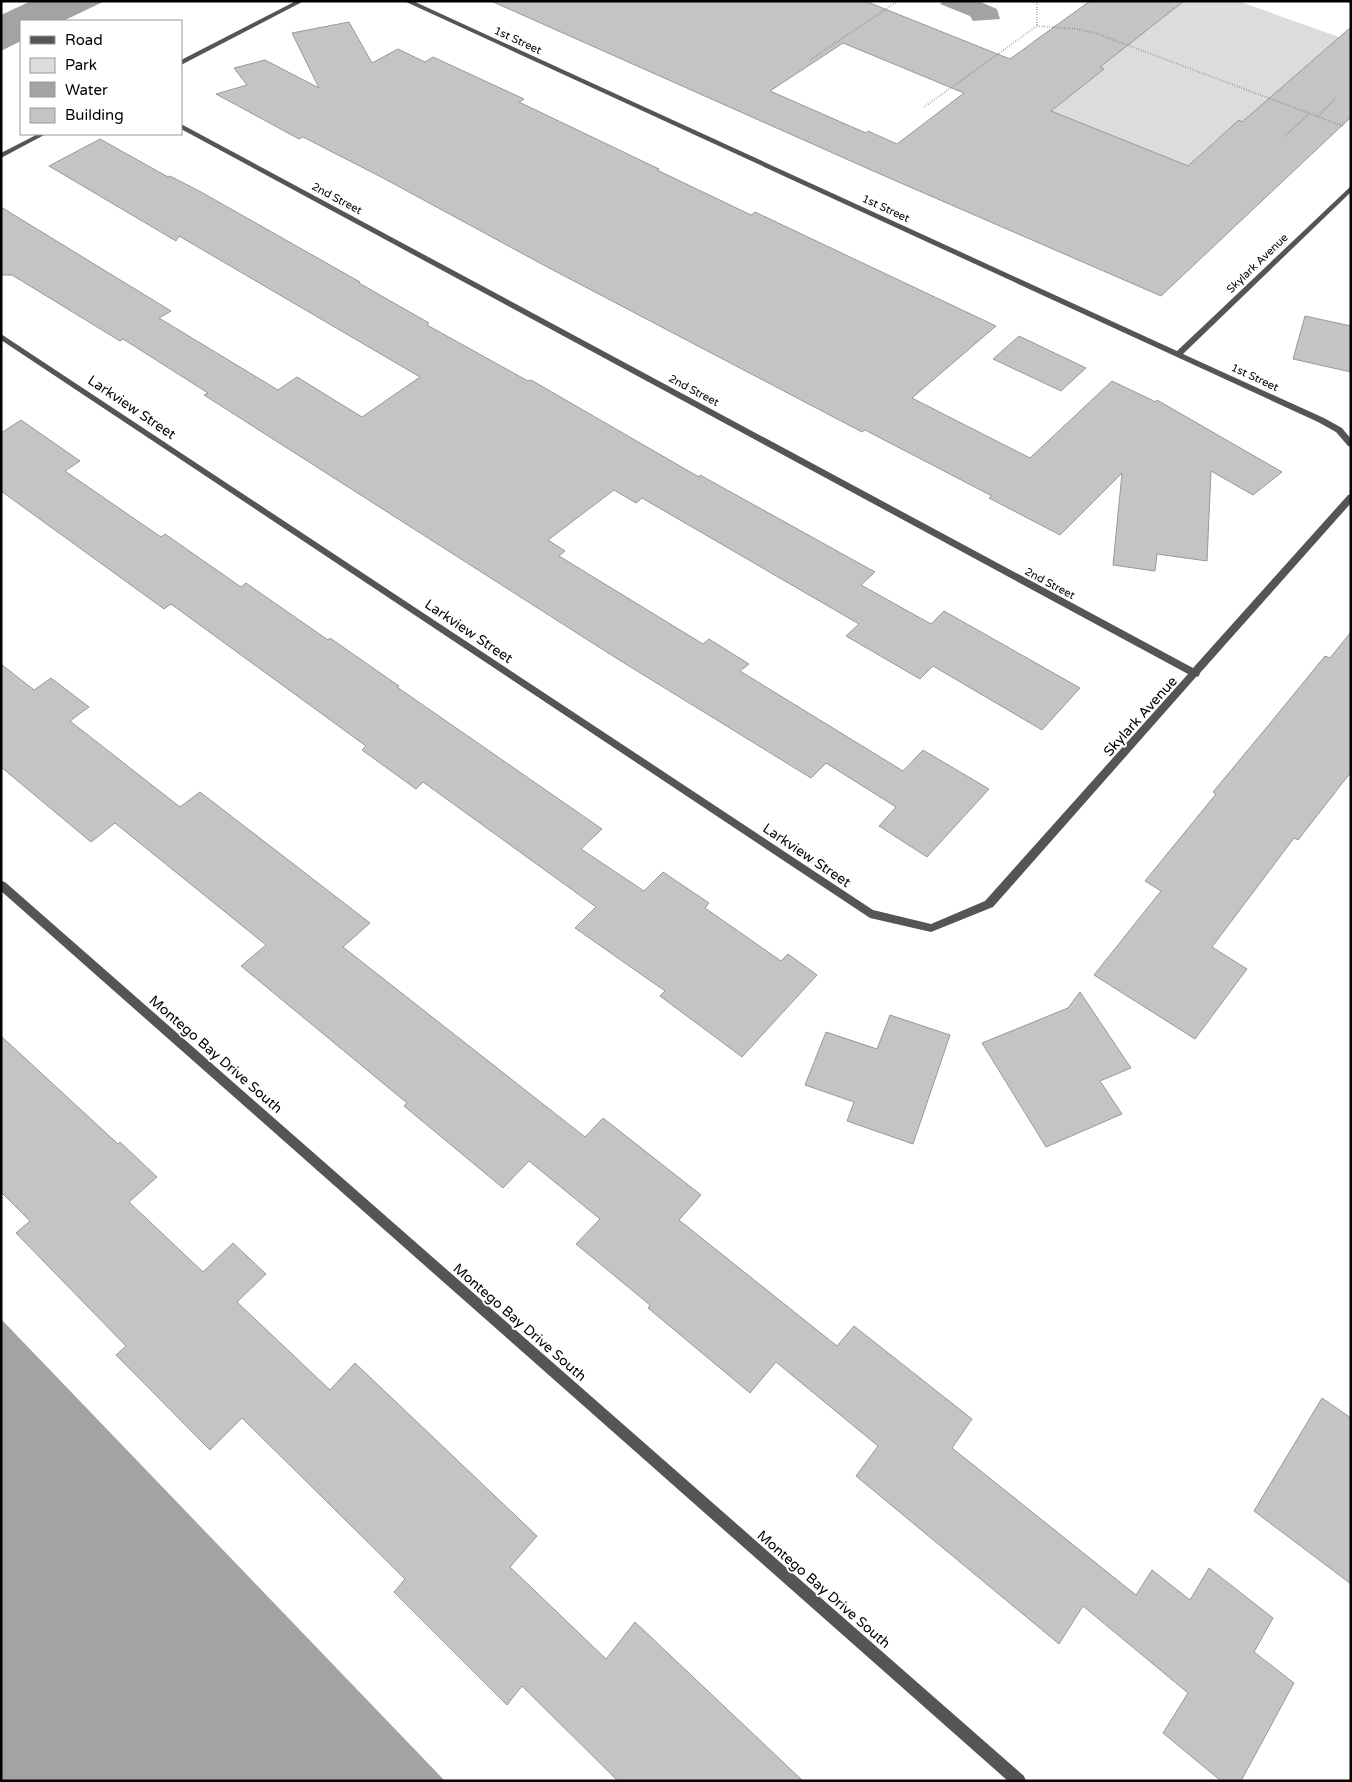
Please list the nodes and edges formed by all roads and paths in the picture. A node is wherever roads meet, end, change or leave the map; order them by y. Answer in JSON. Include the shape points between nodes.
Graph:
{"nodes":[{"id":1,"x":301,"y":1,"type":"edge"},
{"id":2,"x":407,"y":1,"type":"edge"},
{"id":3,"x":898,"y":1,"type":"edge"},
{"id":4,"x":1037,"y":1,"type":"edge"},
{"id":5,"x":1037,"y":26,"type":"junction"},
{"id":6,"x":810,"y":60,"type":"dead end"},
{"id":7,"x":182,"y":62,"type":"edge"},
{"id":8,"x":1336,"y":98,"type":"dead end"},
{"id":9,"x":924,"y":107,"type":"dead end"},
{"id":10,"x":1310,"y":113,"type":"junction"},
{"id":11,"x":1318,"y":116,"type":"junction"},
{"id":12,"x":1343,"y":126,"type":"dead end"},
{"id":13,"x":182,"y":127,"type":"edge"},
{"id":14,"x":41,"y":135,"type":"edge"},
{"id":15,"x":1285,"y":136,"type":"dead end"},
{"id":16,"x":1,"y":156,"type":"edge"},
{"id":17,"x":1351,"y":188,"type":"edge"},
{"id":18,"x":1,"y":336,"type":"edge"},
{"id":19,"x":1179,"y":354,"type":"junction"},
{"id":20,"x":1351,"y":444,"type":"edge"},
{"id":21,"x":1351,"y":497,"type":"edge"},
{"id":22,"x":1196,"y":674,"type":"junction"},
{"id":23,"x":1,"y":885,"type":"edge"},
{"id":24,"x":931,"y":928,"type":"joint"},
{"id":25,"x":1019,"y":1781,"type":"edge"}],
"edges":[{"from":1,"to":7,"type":"street"},
{"from":2,"to":19,"type":"street","name":"1st Street"},
{"from":3,"to":6,"type":"path"},
{"from":4,"to":5,"type":"path"},
{"from":5,"to":9,"type":"path"},
{"from":5,"to":10,"type":"path","via":[[1098,34]]},
{"from":8,"to":11,"type":"path"},
{"from":10,"to":11,"type":"path"},
{"from":10,"to":15,"type":"path"},
{"from":11,"to":12,"type":"path"},
{"from":13,"to":22,"type":"street","name":"2nd Street"},
{"from":14,"to":16,"type":"street"},
{"from":17,"to":19,"type":"street","name":"Skylark Avenue"},
{"from":18,"to":24,"type":"street","name":"Larkview Street","via":[[870,914]]},
{"from":19,"to":20,"type":"street","name":"1st Street","via":[[1321,420],[1339,430]]},
{"from":21,"to":22,"type":"street","name":"Skylark Avenue"},
{"from":22,"to":24,"type":"street","name":"Skylark Avenue","via":[[989,904]]},
{"from":23,"to":25,"type":"street","name":"Montego Bay Drive South"}]}
